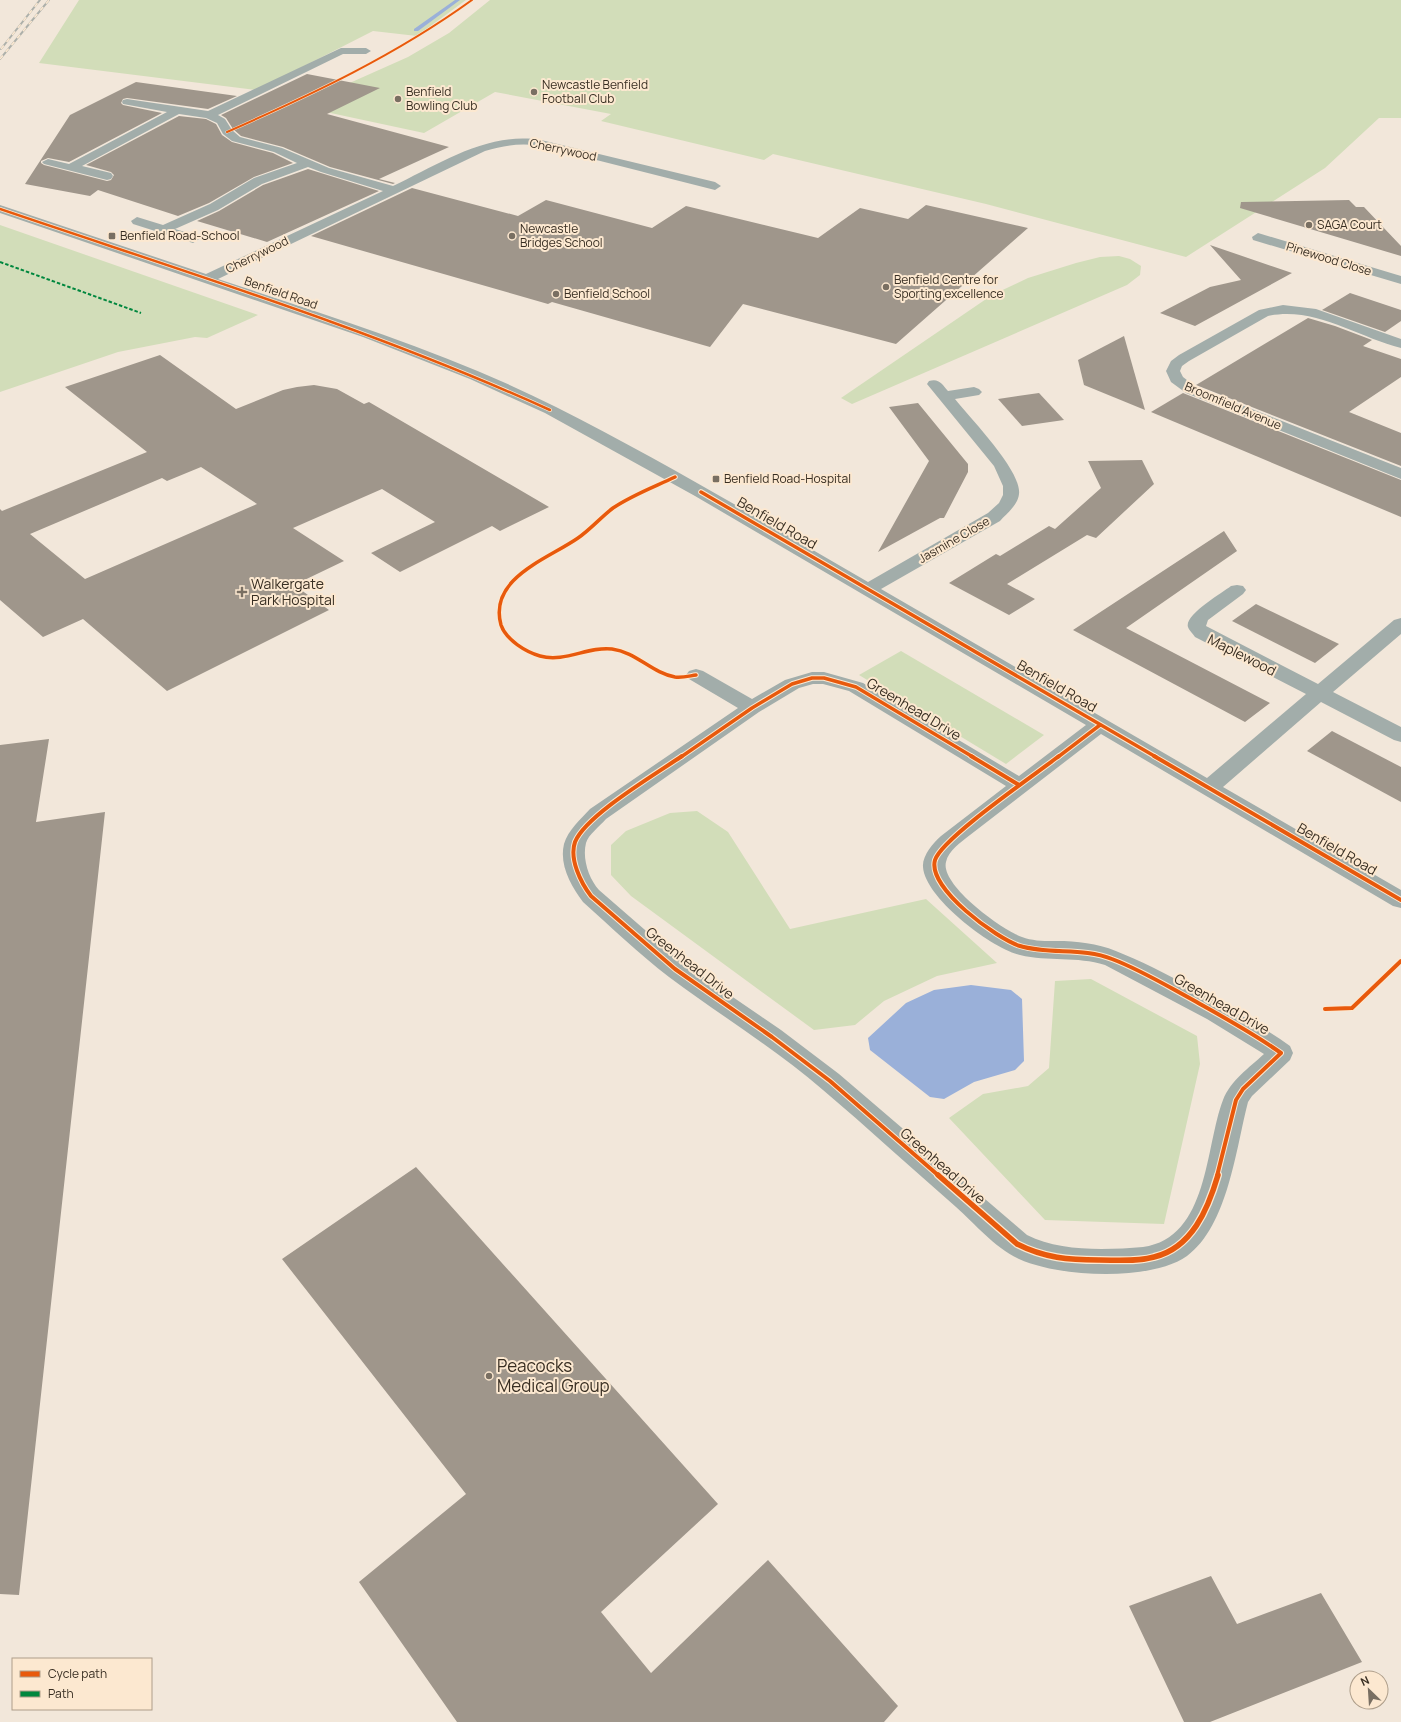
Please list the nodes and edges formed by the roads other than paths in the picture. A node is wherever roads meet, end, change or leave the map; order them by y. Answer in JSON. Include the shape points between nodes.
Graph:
{"nodes":[{"id":1,"x":366,"y":50,"type":"dead end"},
{"id":2,"x":127,"y":102,"type":"dead end"},
{"id":3,"x":178,"y":110,"type":"junction"},
{"id":4,"x":208,"y":115,"type":"junction"},
{"id":5,"x":48,"y":162,"type":"dead end"},
{"id":6,"x":307,"y":163,"type":"junction"},
{"id":7,"x":70,"y":168,"type":"junction"},
{"id":8,"x":107,"y":176,"type":"dead end"},
{"id":9,"x":715,"y":186,"type":"dead end"},
{"id":10,"x":394,"y":190,"type":"junction"},
{"id":11,"x":0,"y":209,"type":"edge"},
{"id":12,"x":137,"y":221,"type":"dead end"},
{"id":13,"x":163,"y":230,"type":"junction"},
{"id":14,"x":1258,"y":237,"type":"dead end"},
{"id":15,"x":192,"y":239,"type":"dead end"},
{"id":16,"x":207,"y":279,"type":"junction"},
{"id":17,"x":1401,"y":280,"type":"edge"},
{"id":18,"x":1401,"y":344,"type":"edge"},
{"id":19,"x":934,"y":384,"type":"dead end"},
{"id":20,"x":974,"y":392,"type":"dead end"},
{"id":21,"x":945,"y":396,"type":"junction"},
{"id":22,"x":1401,"y":474,"type":"edge"},
{"id":23,"x":869,"y":589,"type":"junction"},
{"id":24,"x":1237,"y":590,"type":"dead end"},
{"id":25,"x":1401,"y":624,"type":"edge"},
{"id":26,"x":696,"y":675,"type":"dead end"},
{"id":27,"x":1319,"y":694,"type":"junction"},
{"id":28,"x":752,"y":708,"type":"junction"},
{"id":29,"x":1100,"y":725,"type":"junction"},
{"id":30,"x":1401,"y":735,"type":"edge"},
{"id":31,"x":1019,"y":785,"type":"junction"},
{"id":32,"x":1209,"y":787,"type":"junction"},
{"id":33,"x":1401,"y":900,"type":"edge"}],
"edges":[{"from":1,"to":4,"type":"street","via":[[341,51]]},
{"from":2,"to":3,"type":"street"},
{"from":3,"to":4,"type":"street"},
{"from":3,"to":7,"type":"street"},
{"from":4,"to":6,"type":"street","via":[[221,121],[227,132],[236,139],[282,151]]},
{"from":5,"to":7,"type":"street"},
{"from":6,"to":10,"type":"street"},
{"from":6,"to":13,"type":"street","via":[[263,179],[224,202]]},
{"from":7,"to":8,"type":"street"},
{"from":9,"to":10,"type":"street","name":"Cherrywood","via":[[541,143],[521,141],[504,142],[481,149]]},
{"from":10,"to":16,"type":"street","name":"Cherrywood"},
{"from":11,"to":16,"type":"street","name":"Benfield Road"},
{"from":12,"to":13,"type":"street"},
{"from":13,"to":15,"type":"street"},
{"from":14,"to":17,"type":"street","name":"Pinewood Close"},
{"from":16,"to":23,"type":"street","name":"Benfield Road","via":[[374,336],[518,395],[597,434]]},
{"from":18,"to":22,"type":"street","name":"Broomfield Avenue","via":[[1311,312],[1276,310],[1259,315],[1184,358],[1176,364],[1173,371],[1176,379],[1191,390]]},
{"from":19,"to":21,"type":"street","name":"Jasmine Close"},
{"from":20,"to":21,"type":"street"},
{"from":21,"to":23,"type":"street","name":"Jasmine Close","via":[[1001,465],[1011,486],[1011,495],[1006,505],[982,525]]},
{"from":23,"to":29,"type":"street","name":"Benfield Road"},
{"from":24,"to":27,"type":"street","name":"Maplewood","via":[[1202,616],[1197,622],[1197,627],[1202,633]]},
{"from":25,"to":27,"type":"street"},
{"from":26,"to":28,"type":"street"},
{"from":27,"to":30,"type":"street","name":"Maplewood"},
{"from":27,"to":32,"type":"street"},
{"from":28,"to":31,"type":"street","name":"Greenhead Drive","via":[[801,681],[824,678],[843,682],[869,694]]},
{"from":28,"to":31,"type":"street","name":"Greenhead Drive","via":[[613,803],[588,824],[575,844],[574,853],[582,885],[603,907],[675,969],[830,1081],[1017,1244],[1034,1254],[1066,1260],[1144,1259],[1157,1256],[1168,1252],[1183,1240],[1203,1216],[1216,1183],[1236,1100],[1243,1089],[1282,1053],[1244,1027],[1111,958],[1080,950],[1036,948],[1009,942],[953,900],[936,877],[934,866],[938,855],[946,843]]},
{"from":29,"to":31,"type":"street","name":"Greenhead Drive"},
{"from":29,"to":32,"type":"street","name":"Benfield Road"},
{"from":32,"to":33,"type":"street","name":"Benfield Road"}]}
